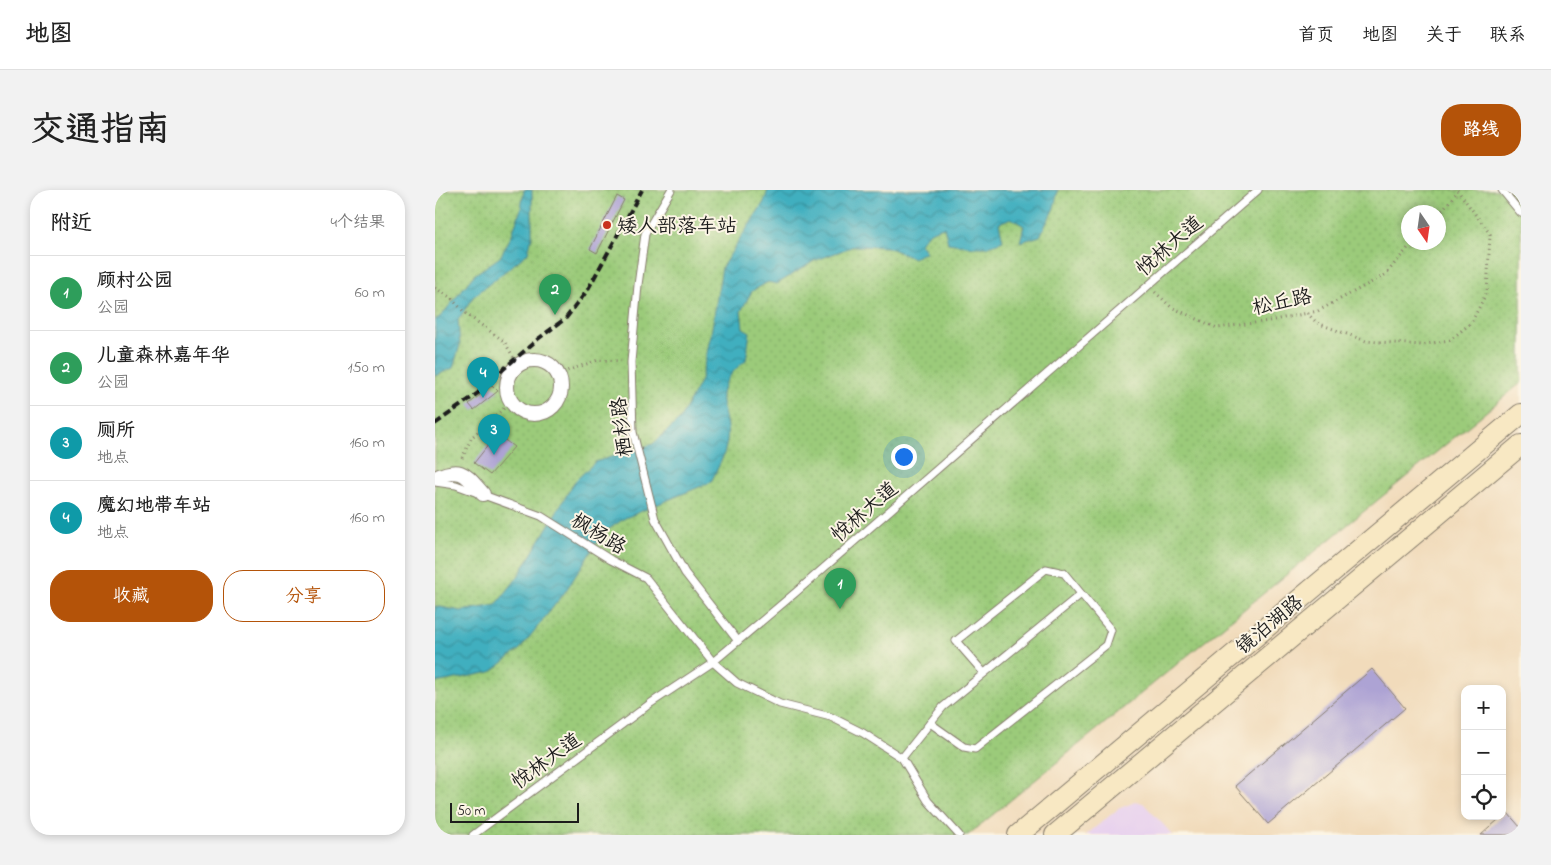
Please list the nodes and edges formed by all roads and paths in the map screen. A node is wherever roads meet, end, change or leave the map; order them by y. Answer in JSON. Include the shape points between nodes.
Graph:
{"nodes":[{"id":1,"x":671,"y":190,"type":"edge"},
{"id":2,"x":1258,"y":190,"type":"edge"},
{"id":3,"x":1502,"y":190,"type":"edge"},
{"id":4,"x":1458,"y":191,"type":"edge"},
{"id":5,"x":1446,"y":206,"type":"edge"},
{"id":6,"x":1521,"y":213,"type":"edge"},
{"id":7,"x":1406,"y":250,"type":"edge"},
{"id":8,"x":1148,"y":285,"type":"junction"},
{"id":9,"x":435,"y":288,"type":"edge"},
{"id":10,"x":1307,"y":313,"type":"junction"},
{"id":11,"x":631,"y":362,"type":"junction"},
{"id":12,"x":519,"y":365,"type":"junction"},
{"id":13,"x":558,"y":374,"type":"junction"},
{"id":14,"x":511,"y":402,"type":"junction"},
{"id":15,"x":1521,"y":414,"type":"edge"},
{"id":16,"x":1521,"y":445,"type":"edge"},
{"id":17,"x":464,"y":473,"type":"junction"},
{"id":18,"x":435,"y":478,"type":"edge"},
{"id":19,"x":435,"y":482,"type":"edge"},
{"id":20,"x":483,"y":494,"type":"junction"},
{"id":21,"x":1081,"y":594,"type":"junction"},
{"id":22,"x":738,"y":641,"type":"junction"},
{"id":23,"x":713,"y":662,"type":"junction"},
{"id":24,"x":984,"y":673,"type":"junction"},
{"id":25,"x":930,"y":723,"type":"junction"},
{"id":26,"x":902,"y":758,"type":"junction"},
{"id":27,"x":473,"y":835,"type":"edge"},
{"id":28,"x":959,"y":835,"type":"edge"},
{"id":29,"x":1018,"y":835,"type":"edge"},
{"id":30,"x":1055,"y":835,"type":"edge"}],
"edges":[{"from":1,"to":11,"type":"lane","name":"栖杉路","via":[[645,234]]},
{"from":2,"to":8,"type":"lane","name":"悦林大道"},
{"from":3,"to":6,"type":"lane"},
{"from":4,"to":5,"type":"path"},
{"from":4,"to":10,"type":"path","via":[[1490,234],[1487,292],[1471,323],[1450,340],[1421,345],[1366,341],[1317,323]]},
{"from":7,"to":10,"type":"path","name":"松丘路","via":[[1385,275],[1318,311]]},
{"from":8,"to":10,"type":"path","name":"松丘路","via":[[1171,307],[1217,328]]},
{"from":8,"to":22,"type":"lane","name":"悦林大道"},
{"from":9,"to":12,"type":"path","via":[[504,341]]},
{"from":11,"to":13,"type":"path","via":[[597,360]]},
{"from":11,"to":22,"type":"lane","name":"栖杉路","via":[[633,432],[655,519],[685,573]]},
{"from":12,"to":13,"type":"street","via":[[527,361],[545,362]]},
{"from":12,"to":14,"type":"street","via":[[508,380]]},
{"from":13,"to":14,"type":"street","via":[[561,383],[559,400],[546,412],[528,414]]},
{"from":14,"to":17,"type":"path","via":[[473,437],[461,460]]},
{"from":15,"to":29,"type":"street","name":"镜泊湖路"},
{"from":16,"to":30,"type":"street","name":"镜泊湖路"},
{"from":17,"to":18,"type":"street","via":[[449,471]]},
{"from":17,"to":20,"type":"street"},
{"from":19,"to":20,"type":"lane","name":"枫杨路"},
{"from":20,"to":23,"type":"lane","name":"枫杨路","via":[[541,516],[646,578]]},
{"from":21,"to":24,"type":"lane"},
{"from":21,"to":24,"type":"lane","via":[[1064,573],[1046,568],[956,641]]},
{"from":21,"to":25,"type":"lane","via":[[1111,630],[1106,645],[975,749],[964,747]]},
{"from":22,"to":23,"type":"lane","name":"悦林大道"},
{"from":23,"to":26,"type":"lane","name":"枫杨路","via":[[737,684],[780,704],[831,717]]},
{"from":23,"to":27,"type":"lane","name":"悦林大道","via":[[651,703]]},
{"from":24,"to":25,"type":"lane","via":[[943,707]]},
{"from":25,"to":26,"type":"lane"},
{"from":26,"to":28,"type":"lane","via":[[928,801]]}]}
